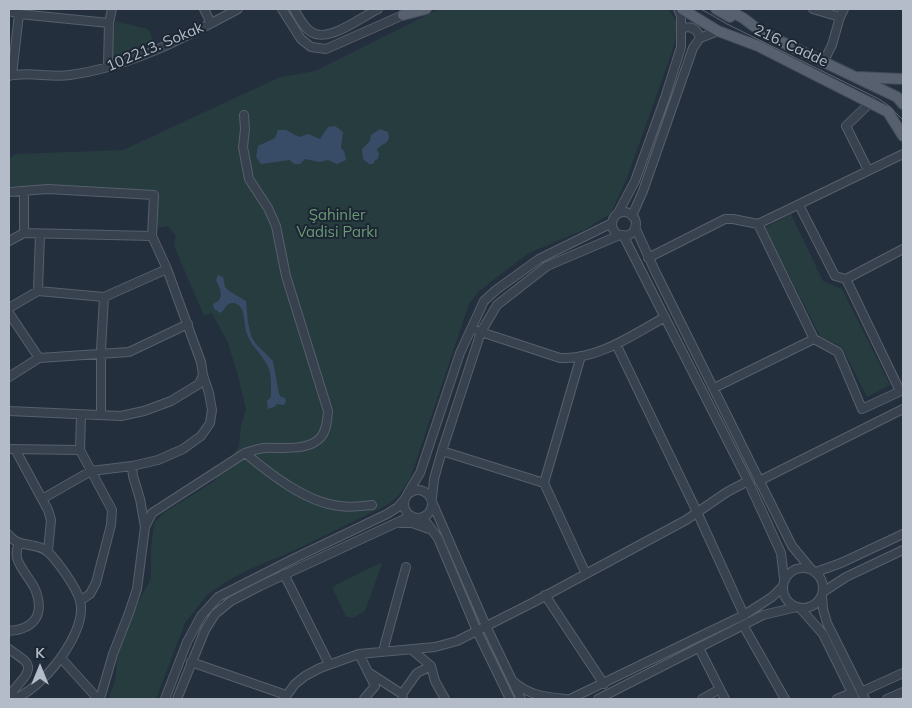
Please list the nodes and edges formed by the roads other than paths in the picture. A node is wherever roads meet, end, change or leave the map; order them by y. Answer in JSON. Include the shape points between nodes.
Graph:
{"nodes":[{"id":1,"x":112,"y":9,"type":"edge"},
{"id":2,"x":204,"y":9,"type":"edge"},
{"id":3,"x":238,"y":9,"type":"edge"},
{"id":4,"x":282,"y":9,"type":"edge"},
{"id":5,"x":294,"y":9,"type":"edge"},
{"id":6,"x":426,"y":9,"type":"edge"},
{"id":7,"x":680,"y":9,"type":"edge"},
{"id":8,"x":694,"y":9,"type":"edge"},
{"id":9,"x":716,"y":9,"type":"edge"},
{"id":10,"x":726,"y":9,"type":"edge"},
{"id":11,"x":813,"y":9,"type":"edge"},
{"id":12,"x":844,"y":9,"type":"edge"},
{"id":13,"x":372,"y":10,"type":"edge"},
{"id":14,"x":9,"y":11,"type":"edge"},
{"id":15,"x":407,"y":12,"type":"edge"},
{"id":16,"x":19,"y":14,"type":"junction"},
{"id":17,"x":840,"y":17,"type":"junction"},
{"id":18,"x":109,"y":23,"type":"junction"},
{"id":19,"x":211,"y":23,"type":"junction"},
{"id":20,"x":681,"y":29,"type":"junction"},
{"id":21,"x":718,"y":31,"type":"junction"},
{"id":22,"x":763,"y":33,"type":"junction"},
{"id":23,"x":700,"y":38,"type":"junction"},
{"id":24,"x":758,"y":46,"type":"junction"},
{"id":25,"x":823,"y":63,"type":"junction"},
{"id":26,"x":108,"y":68,"type":"junction"},
{"id":27,"x":10,"y":76,"type":"edge"},
{"id":28,"x":855,"y":77,"type":"junction"},
{"id":29,"x":903,"y":79,"type":"edge"},
{"id":30,"x":871,"y":102,"type":"junction"},
{"id":31,"x":903,"y":103,"type":"edge"},
{"id":32,"x":888,"y":112,"type":"junction"},
{"id":33,"x":244,"y":115,"type":"dead end"},
{"id":34,"x":903,"y":136,"type":"edge"},
{"id":35,"x":903,"y":154,"type":"edge"},
{"id":36,"x":868,"y":170,"type":"junction"},
{"id":37,"x":24,"y":191,"type":"junction"},
{"id":38,"x":9,"y":192,"type":"edge"},
{"id":39,"x":799,"y":205,"type":"junction"},
{"id":40,"x":618,"y":213,"type":"junction"},
{"id":41,"x":632,"y":216,"type":"junction"},
{"id":42,"x":612,"y":223,"type":"junction"},
{"id":43,"x":758,"y":224,"type":"junction"},
{"id":44,"x":635,"y":227,"type":"junction"},
{"id":45,"x":24,"y":233,"type":"junction"},
{"id":46,"x":40,"y":234,"type":"junction"},
{"id":47,"x":622,"y":235,"type":"junction"},
{"id":48,"x":152,"y":236,"type":"junction"},
{"id":49,"x":605,"y":240,"type":"junction"},
{"id":50,"x":9,"y":241,"type":"edge"},
{"id":51,"x":630,"y":248,"type":"junction"},
{"id":52,"x":903,"y":249,"type":"edge"},
{"id":53,"x":648,"y":258,"type":"junction"},
{"id":54,"x":167,"y":269,"type":"junction"},
{"id":55,"x":846,"y":279,"type":"junction"},
{"id":56,"x":38,"y":291,"type":"junction"},
{"id":57,"x":104,"y":297,"type":"junction"},
{"id":58,"x":9,"y":308,"type":"edge"},
{"id":59,"x":9,"y":313,"type":"edge"},
{"id":60,"x":665,"y":317,"type":"junction"},
{"id":61,"x":188,"y":324,"type":"junction"},
{"id":62,"x":471,"y":329,"type":"junction"},
{"id":63,"x":481,"y":332,"type":"junction"},
{"id":64,"x":814,"y":339,"type":"junction"},
{"id":65,"x":616,"y":344,"type":"junction"},
{"id":66,"x":101,"y":355,"type":"junction"},
{"id":67,"x":581,"y":356,"type":"junction"},
{"id":68,"x":39,"y":358,"type":"junction"},
{"id":69,"x":203,"y":375,"type":"junction"},
{"id":70,"x":9,"y":377,"type":"edge"},
{"id":71,"x":714,"y":388,"type":"junction"},
{"id":72,"x":902,"y":390,"type":"edge"},
{"id":73,"x":903,"y":409,"type":"edge"},
{"id":74,"x":9,"y":411,"type":"edge"},
{"id":75,"x":81,"y":415,"type":"junction"},
{"id":76,"x":101,"y":415,"type":"junction"},
{"id":77,"x":12,"y":449,"type":"edge"},
{"id":78,"x":80,"y":450,"type":"junction"},
{"id":79,"x":442,"y":451,"type":"junction"},
{"id":80,"x":245,"y":453,"type":"junction"},
{"id":81,"x":132,"y":466,"type":"junction"},
{"id":82,"x":91,"y":471,"type":"junction"},
{"id":83,"x":748,"y":481,"type":"junction"},
{"id":84,"x":759,"y":481,"type":"junction"},
{"id":85,"x":544,"y":483,"type":"junction"},
{"id":86,"x":407,"y":496,"type":"junction"},
{"id":87,"x":42,"y":499,"type":"junction"},
{"id":88,"x":432,"y":501,"type":"junction"},
{"id":89,"x":372,"y":505,"type":"dead end"},
{"id":90,"x":697,"y":512,"type":"junction"},
{"id":91,"x":411,"y":516,"type":"junction"},
{"id":92,"x":423,"y":518,"type":"junction"},
{"id":93,"x":395,"y":523,"type":"junction"},
{"id":94,"x":145,"y":527,"type":"junction"},
{"id":95,"x":432,"y":530,"type":"junction"},
{"id":96,"x":903,"y":534,"type":"edge"},
{"id":97,"x":9,"y":535,"type":"edge"},
{"id":98,"x":19,"y":543,"type":"junction"},
{"id":99,"x":903,"y":550,"type":"edge"},
{"id":100,"x":48,"y":551,"type":"junction"},
{"id":101,"x":406,"y":567,"type":"dead end"},
{"id":102,"x":814,"y":571,"type":"junction"},
{"id":103,"x":284,"y":574,"type":"junction"},
{"id":104,"x":586,"y":574,"type":"junction"},
{"id":105,"x":783,"y":582,"type":"junction"},
{"id":106,"x":822,"y":594,"type":"junction"},
{"id":107,"x":546,"y":595,"type":"junction"},
{"id":108,"x":80,"y":601,"type":"junction"},
{"id":109,"x":798,"y":607,"type":"junction"},
{"id":110,"x":744,"y":615,"type":"junction"},
{"id":111,"x":743,"y":625,"type":"junction"},
{"id":112,"x":486,"y":626,"type":"junction"},
{"id":113,"x":9,"y":631,"type":"edge"},
{"id":114,"x":477,"y":631,"type":"junction"},
{"id":115,"x":699,"y":648,"type":"junction"},
{"id":116,"x":9,"y":649,"type":"edge"},
{"id":117,"x":411,"y":649,"type":"junction"},
{"id":118,"x":383,"y":651,"type":"junction"},
{"id":119,"x":359,"y":654,"type":"junction"},
{"id":120,"x":61,"y":658,"type":"junction"},
{"id":121,"x":191,"y":662,"type":"junction"},
{"id":122,"x":329,"y":664,"type":"junction"},
{"id":123,"x":431,"y":666,"type":"junction"},
{"id":124,"x":366,"y":671,"type":"junction"},
{"id":125,"x":903,"y":672,"type":"edge"},
{"id":126,"x":512,"y":680,"type":"junction"},
{"id":127,"x":604,"y":684,"type":"junction"},
{"id":128,"x":720,"y":689,"type":"junction"},
{"id":129,"x":903,"y":692,"type":"edge"},
{"id":130,"x":854,"y":696,"type":"edge"},
{"id":131,"x":863,"y":696,"type":"edge"},
{"id":132,"x":285,"y":697,"type":"edge"},
{"id":133,"x":402,"y":697,"type":"edge"},
{"id":134,"x":608,"y":697,"type":"edge"},
{"id":135,"x":18,"y":698,"type":"edge"},
{"id":136,"x":9,"y":699,"type":"edge"},
{"id":137,"x":99,"y":699,"type":"edge"},
{"id":138,"x":165,"y":699,"type":"edge"},
{"id":139,"x":177,"y":699,"type":"edge"},
{"id":140,"x":366,"y":699,"type":"edge"},
{"id":141,"x":445,"y":699,"type":"edge"},
{"id":142,"x":510,"y":699,"type":"edge"},
{"id":143,"x":522,"y":699,"type":"edge"},
{"id":144,"x":566,"y":699,"type":"edge"},
{"id":145,"x":570,"y":699,"type":"edge"},
{"id":146,"x":598,"y":699,"type":"edge"},
{"id":147,"x":702,"y":699,"type":"edge"},
{"id":148,"x":725,"y":699,"type":"edge"},
{"id":149,"x":785,"y":699,"type":"edge"},
{"id":150,"x":837,"y":699,"type":"edge"},
{"id":151,"x":887,"y":699,"type":"edge"}],
"edges":[{"from":1,"to":18,"type":"street"},
{"from":2,"to":19,"type":"street"},
{"from":3,"to":19,"type":"street","name":"102213. Sokak"},
{"from":4,"to":15,"type":"street","via":[[301,39],[311,47],[326,49]]},
{"from":5,"to":13,"type":"street","via":[[312,33],[321,35],[348,26]]},
{"from":6,"to":15,"type":"main road"},
{"from":7,"to":20,"type":"street"},
{"from":7,"to":21,"type":"main road","name":"216. Cadde"},
{"from":8,"to":24,"type":"main road"},
{"from":9,"to":22,"type":"main road"},
{"from":10,"to":22,"type":"main road","name":"216. Cadde"},
{"from":11,"to":17,"type":"street"},
{"from":12,"to":17,"type":"street"},
{"from":14,"to":16,"type":"street"},
{"from":16,"to":18,"type":"street"},
{"from":16,"to":27,"type":"street"},
{"from":17,"to":25,"type":"street"},
{"from":18,"to":26,"type":"street"},
{"from":19,"to":26,"type":"street","name":"102213. Sokak","via":[[156,50]]},
{"from":20,"to":23,"type":"street","via":[[694,28]]},
{"from":20,"to":40,"type":"street","via":[[681,46],[666,98],[635,181]]},
{"from":21,"to":23,"type":"street"},
{"from":21,"to":24,"type":"main road","name":"216. Cadde"},
{"from":22,"to":25,"type":"main road","name":"216. Cadde"},
{"from":23,"to":41,"type":"street","via":[[693,48]]},
{"from":24,"to":30,"type":"main road","name":"216. Cadde"},
{"from":25,"to":28,"type":"main road","name":"216. Cadde"},
{"from":26,"to":27,"type":"street","name":"102213. Sokak","via":[[68,76]]},
{"from":28,"to":29,"type":"main road"},
{"from":28,"to":31,"type":"main road","name":"216. Cadde"},
{"from":30,"to":32,"type":"main road","name":"216. Cadde"},
{"from":30,"to":36,"type":"street","via":[[846,126]]},
{"from":31,"to":32,"type":"main road"},
{"from":32,"to":34,"type":"main road"},
{"from":33,"to":80,"type":"street","via":[[243,147],[249,179],[276,226],[286,276],[328,411],[324,432],[313,443]]},
{"from":35,"to":36,"type":"street"},
{"from":36,"to":39,"type":"street"},
{"from":37,"to":38,"type":"street"},
{"from":37,"to":45,"type":"street"},
{"from":37,"to":48,"type":"street","via":[[48,189],[154,195]]},
{"from":39,"to":43,"type":"street"},
{"from":39,"to":55,"type":"street","via":[[835,276]]},
{"from":40,"to":41,"type":"street"},
{"from":40,"to":42,"type":"street"},
{"from":41,"to":44,"type":"street"},
{"from":42,"to":47,"type":"street","via":[[615,232]]},
{"from":42,"to":62,"type":"street","via":[[539,259],[496,290],[484,301]]},
{"from":43,"to":53,"type":"street","via":[[725,219]]},
{"from":43,"to":64,"type":"street"},
{"from":44,"to":47,"type":"street","via":[[629,234]]},
{"from":44,"to":53,"type":"street"},
{"from":45,"to":46,"type":"street"},
{"from":45,"to":50,"type":"street"},
{"from":46,"to":48,"type":"street"},
{"from":46,"to":56,"type":"street"},
{"from":47,"to":49,"type":"street"},
{"from":47,"to":51,"type":"street"},
{"from":48,"to":54,"type":"street"},
{"from":49,"to":51,"type":"street","via":[[618,241]]},
{"from":49,"to":63,"type":"street","via":[[547,266],[497,305]]},
{"from":51,"to":60,"type":"street"},
{"from":52,"to":55,"type":"street"},
{"from":53,"to":71,"type":"street"},
{"from":54,"to":57,"type":"street"},
{"from":54,"to":61,"type":"street"},
{"from":55,"to":72,"type":"street"},
{"from":56,"to":57,"type":"street"},
{"from":56,"to":58,"type":"street"},
{"from":57,"to":66,"type":"street"},
{"from":59,"to":68,"type":"street"},
{"from":60,"to":65,"type":"street"},
{"from":60,"to":83,"type":"street"},
{"from":61,"to":66,"type":"street","via":[[128,352]]},
{"from":61,"to":69,"type":"street"},
{"from":62,"to":63,"type":"street"},
{"from":62,"to":86,"type":"street","via":[[420,473]]},
{"from":63,"to":67,"type":"street","via":[[560,358]]},
{"from":63,"to":79,"type":"street"},
{"from":64,"to":71,"type":"street"},
{"from":64,"to":72,"type":"street","via":[[838,352],[862,409]]},
{"from":65,"to":67,"type":"street"},
{"from":65,"to":90,"type":"street"},
{"from":66,"to":68,"type":"street"},
{"from":66,"to":76,"type":"street"},
{"from":67,"to":85,"type":"street"},
{"from":68,"to":70,"type":"street"},
{"from":69,"to":76,"type":"street","via":[[199,384],[186,393],[153,408],[122,416]]},
{"from":69,"to":81,"type":"street","via":[[212,410],[210,423],[201,436],[158,460]]},
{"from":71,"to":84,"type":"street"},
{"from":73,"to":84,"type":"street"},
{"from":74,"to":75,"type":"street"},
{"from":75,"to":76,"type":"street"},
{"from":75,"to":78,"type":"street"},
{"from":77,"to":78,"type":"street"},
{"from":77,"to":87,"type":"street"},
{"from":78,"to":82,"type":"street"},
{"from":79,"to":85,"type":"street"},
{"from":79,"to":88,"type":"street"},
{"from":80,"to":89,"type":"street","via":[[288,484],[326,504]]},
{"from":80,"to":94,"type":"street","via":[[152,513]]},
{"from":81,"to":82,"type":"street"},
{"from":81,"to":94,"type":"street"},
{"from":82,"to":87,"type":"street"},
{"from":82,"to":108,"type":"street","via":[[112,510],[112,525],[96,583],[90,594]]},
{"from":83,"to":90,"type":"street"},
{"from":83,"to":105,"type":"street","via":[[781,553]]},
{"from":84,"to":102,"type":"street","via":[[792,546]]},
{"from":85,"to":104,"type":"street"},
{"from":86,"to":88,"type":"street","via":[[418,489],[423,490]]},
{"from":86,"to":91,"type":"street","via":[[404,506]]},
{"from":86,"to":138,"type":"street","via":[[387,514],[218,597],[201,616],[187,642]]},
{"from":87,"to":100,"type":"street","via":[[51,520]]},
{"from":88,"to":92,"type":"street","via":[[432,510]]},
{"from":88,"to":112,"type":"street"},
{"from":90,"to":104,"type":"street"},
{"from":90,"to":110,"type":"street"},
{"from":91,"to":92,"type":"street"},
{"from":91,"to":93,"type":"street"},
{"from":92,"to":95,"type":"street"},
{"from":93,"to":95,"type":"street","via":[[412,523]]},
{"from":93,"to":103,"type":"street"},
{"from":94,"to":137,"type":"street","via":[[137,589]]},
{"from":95,"to":114,"type":"street"},
{"from":96,"to":102,"type":"street","via":[[841,563]]},
{"from":97,"to":98,"type":"street"},
{"from":98,"to":100,"type":"street","via":[[37,545]]},
{"from":98,"to":113,"type":"street","via":[[17,559],[34,588],[39,612],[26,628]]},
{"from":99,"to":106,"type":"street","via":[[846,577]]},
{"from":100,"to":108,"type":"street"},
{"from":101,"to":118,"type":"street"},
{"from":102,"to":105,"type":"street","via":[[798,568]]},
{"from":102,"to":106,"type":"street","via":[[823,583]]},
{"from":103,"to":121,"type":"street","via":[[231,601],[215,614],[204,630]]},
{"from":103,"to":122,"type":"street"},
{"from":104,"to":107,"type":"street"},
{"from":105,"to":109,"type":"street","via":[[785,597]]},
{"from":105,"to":110,"type":"street","via":[[772,597]]},
{"from":106,"to":109,"type":"street","via":[[813,605]]},
{"from":106,"to":131,"type":"street","via":[[827,623]]},
{"from":107,"to":112,"type":"street"},
{"from":107,"to":127,"type":"street"},
{"from":108,"to":120,"type":"street","via":[[78,628]]},
{"from":109,"to":111,"type":"street","via":[[763,615]]},
{"from":109,"to":130,"type":"street","via":[[823,634]]},
{"from":110,"to":127,"type":"street"},
{"from":111,"to":115,"type":"street"},
{"from":111,"to":149,"type":"street"},
{"from":112,"to":114,"type":"street"},
{"from":112,"to":126,"type":"street"},
{"from":114,"to":117,"type":"street","via":[[435,647]]},
{"from":114,"to":142,"type":"street"},
{"from":115,"to":128,"type":"street"},
{"from":115,"to":134,"type":"street"},
{"from":116,"to":136,"type":"street","via":[[28,664],[28,668]]},
{"from":117,"to":118,"type":"street"},
{"from":117,"to":123,"type":"street"},
{"from":118,"to":119,"type":"street"},
{"from":119,"to":122,"type":"street"},
{"from":119,"to":124,"type":"street"},
{"from":120,"to":135,"type":"street","via":[[40,682]]},
{"from":120,"to":137,"type":"street"},
{"from":121,"to":132,"type":"street"},
{"from":121,"to":139,"type":"street"},
{"from":122,"to":132,"type":"street","via":[[294,684]]},
{"from":123,"to":133,"type":"street","via":[[417,673]]},
{"from":123,"to":141,"type":"street"},
{"from":124,"to":133,"type":"street"},
{"from":124,"to":140,"type":"street","via":[[375,686]]},
{"from":125,"to":131,"type":"street"},
{"from":126,"to":143,"type":"street"},
{"from":126,"to":144,"type":"street","via":[[536,696]]},
{"from":127,"to":145,"type":"street"},
{"from":128,"to":147,"type":"street"},
{"from":128,"to":148,"type":"street"},
{"from":129,"to":151,"type":"street"},
{"from":130,"to":150,"type":"street"},
{"from":134,"to":146,"type":"street"}]}
